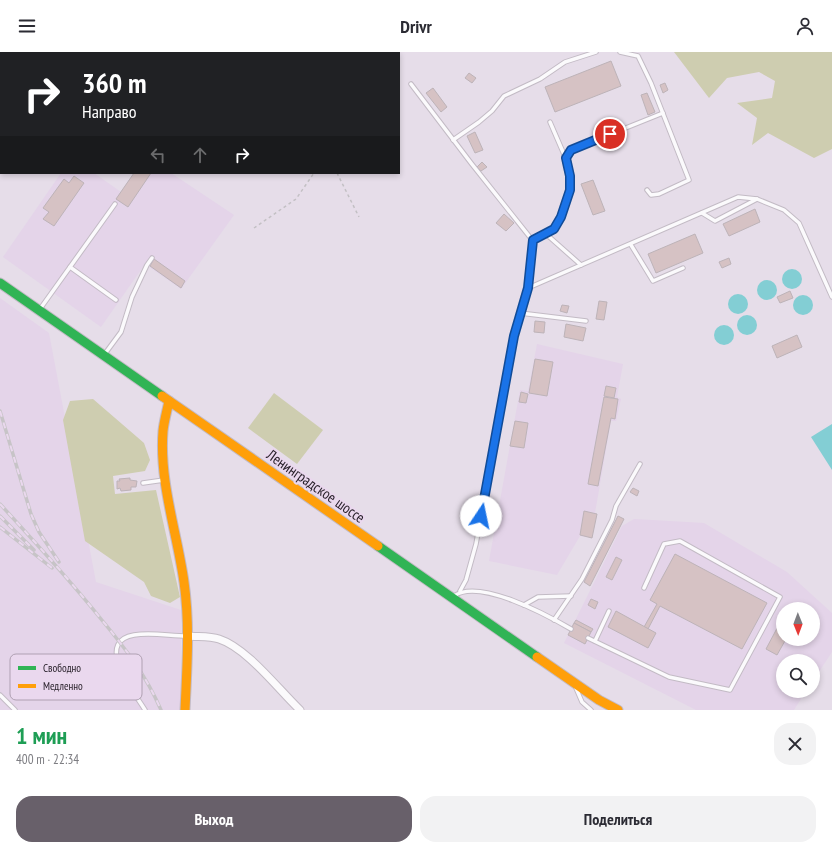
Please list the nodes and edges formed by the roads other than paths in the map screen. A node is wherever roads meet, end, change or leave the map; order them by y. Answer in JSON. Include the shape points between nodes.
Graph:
{"nodes":[{"id":1,"x":596,"y":52,"type":"edge"},
{"id":2,"x":620,"y":52,"type":"edge"},
{"id":3,"x":411,"y":84,"type":"dead end"},
{"id":4,"x":663,"y":113,"type":"junction"},
{"id":5,"x":550,"y":122,"type":"dead end"},
{"id":6,"x":453,"y":140,"type":"junction"},
{"id":7,"x":566,"y":158,"type":"junction"},
{"id":8,"x":646,"y":190,"type":"dead end"},
{"id":9,"x":757,"y":199,"type":"junction"},
{"id":10,"x":115,"y":204,"type":"dead end"},
{"id":11,"x":702,"y":213,"type":"junction"},
{"id":12,"x":546,"y":234,"type":"junction"},
{"id":13,"x":533,"y":240,"type":"junction"},
{"id":14,"x":631,"y":245,"type":"junction"},
{"id":15,"x":152,"y":258,"type":"dead end"},
{"id":16,"x":581,"y":265,"type":"junction"},
{"id":17,"x":70,"y":267,"type":"junction"},
{"id":18,"x":683,"y":268,"type":"dead end"},
{"id":19,"x":0,"y":283,"type":"edge"},
{"id":20,"x":528,"y":288,"type":"junction"},
{"id":21,"x":832,"y":297,"type":"edge"},
{"id":22,"x":116,"y":300,"type":"dead end"},
{"id":23,"x":40,"y":311,"type":"junction"},
{"id":24,"x":520,"y":313,"type":"junction"},
{"id":25,"x":586,"y":321,"type":"dead end"},
{"id":26,"x":104,"y":356,"type":"junction"},
{"id":27,"x":169,"y":401,"type":"junction"},
{"id":28,"x":640,"y":464,"type":"dead end"},
{"id":29,"x":165,"y":480,"type":"junction"},
{"id":30,"x":143,"y":484,"type":"dead end"},
{"id":31,"x":644,"y":588,"type":"dead end"},
{"id":32,"x":460,"y":591,"type":"junction"},
{"id":33,"x":571,"y":596,"type":"junction"},
{"id":34,"x":452,"y":598,"type":"junction"},
{"id":35,"x":524,"y":605,"type":"junction"},
{"id":36,"x":609,"y":610,"type":"dead end"},
{"id":37,"x":554,"y":620,"type":"junction"},
{"id":38,"x":571,"y":629,"type":"dead end"},
{"id":39,"x":188,"y":636,"type":"junction"},
{"id":40,"x":588,"y":638,"type":"dead end"},
{"id":41,"x":595,"y":641,"type":"junction"},
{"id":42,"x":116,"y":654,"type":"edge"},
{"id":43,"x":573,"y":681,"type":"junction"},
{"id":44,"x":0,"y":695,"type":"edge"},
{"id":45,"x":139,"y":700,"type":"edge"},
{"id":46,"x":15,"y":710,"type":"edge"},
{"id":47,"x":145,"y":710,"type":"edge"},
{"id":48,"x":186,"y":710,"type":"edge"},
{"id":49,"x":300,"y":710,"type":"edge"},
{"id":50,"x":592,"y":710,"type":"edge"},
{"id":51,"x":618,"y":710,"type":"edge"}],
"edges":[{"from":1,"to":6,"type":"lane","via":[[565,62],[540,79],[504,96],[492,111]]},
{"from":2,"to":4,"type":"lane","via":[[638,56]]},
{"from":3,"to":6,"type":"lane"},
{"from":4,"to":7,"type":"lane","via":[[583,144],[571,150]]},
{"from":4,"to":8,"type":"lane","via":[[689,180],[659,194],[651,195]]},
{"from":5,"to":7,"type":"lane"},
{"from":6,"to":13,"type":"lane"},
{"from":7,"to":12,"type":"lane","via":[[570,190],[561,217],[554,229]]},
{"from":9,"to":11,"type":"lane","via":[[738,197]]},
{"from":9,"to":11,"type":"lane","via":[[715,221]]},
{"from":9,"to":21,"type":"lane","via":[[784,210],[799,223]]},
{"from":10,"to":17,"type":"lane"},
{"from":11,"to":14,"type":"lane"},
{"from":12,"to":13,"type":"lane"},
{"from":12,"to":16,"type":"lane"},
{"from":13,"to":20,"type":"lane"},
{"from":14,"to":16,"type":"lane"},
{"from":14,"to":18,"type":"lane","via":[[653,281]]},
{"from":15,"to":26,"type":"lane","via":[[132,297],[121,332]]},
{"from":16,"to":20,"type":"lane"},
{"from":17,"to":22,"type":"lane"},
{"from":17,"to":23,"type":"lane"},
{"from":19,"to":23,"type":"main road","name":"Ленинградское шоссе"},
{"from":20,"to":24,"type":"lane"},
{"from":23,"to":26,"type":"main road","name":"Ленинградское шоссе"},
{"from":24,"to":25,"type":"lane"},
{"from":24,"to":32,"type":"lane","via":[[508,365],[476,544],[466,580]]},
{"from":26,"to":27,"type":"main road","name":"Ленинградское шоссе"},
{"from":27,"to":29,"type":"main road","via":[[163,432]]},
{"from":27,"to":34,"type":"main road","name":"Ленинградское шоссе"},
{"from":28,"to":33,"type":"lane"},
{"from":29,"to":30,"type":"lane"},
{"from":29,"to":39,"type":"main road","via":[[184,582]]},
{"from":31,"to":41,"type":"lane","via":[[664,544],[680,541],[780,597],[730,690],[669,677]]},
{"from":32,"to":34,"type":"lane"},
{"from":32,"to":35,"type":"lane","via":[[497,595]]},
{"from":33,"to":35,"type":"lane","via":[[538,597]]},
{"from":33,"to":37,"type":"lane"},
{"from":34,"to":43,"type":"main road","name":"Ленинградское шоссе"},
{"from":35,"to":37,"type":"lane"},
{"from":36,"to":41,"type":"lane"},
{"from":37,"to":38,"type":"lane"},
{"from":39,"to":42,"type":"lane","via":[[134,635],[120,643]]},
{"from":39,"to":48,"type":"main road"},
{"from":39,"to":49,"type":"street","via":[[217,639],[230,644],[242,652]]},
{"from":40,"to":41,"type":"lane"},
{"from":43,"to":50,"type":"lane","via":[[582,702]]},
{"from":43,"to":51,"type":"main road","name":"Ленинградское шоссе"},
{"from":44,"to":46,"type":"lane"},
{"from":45,"to":47,"type":"lane"}]}
